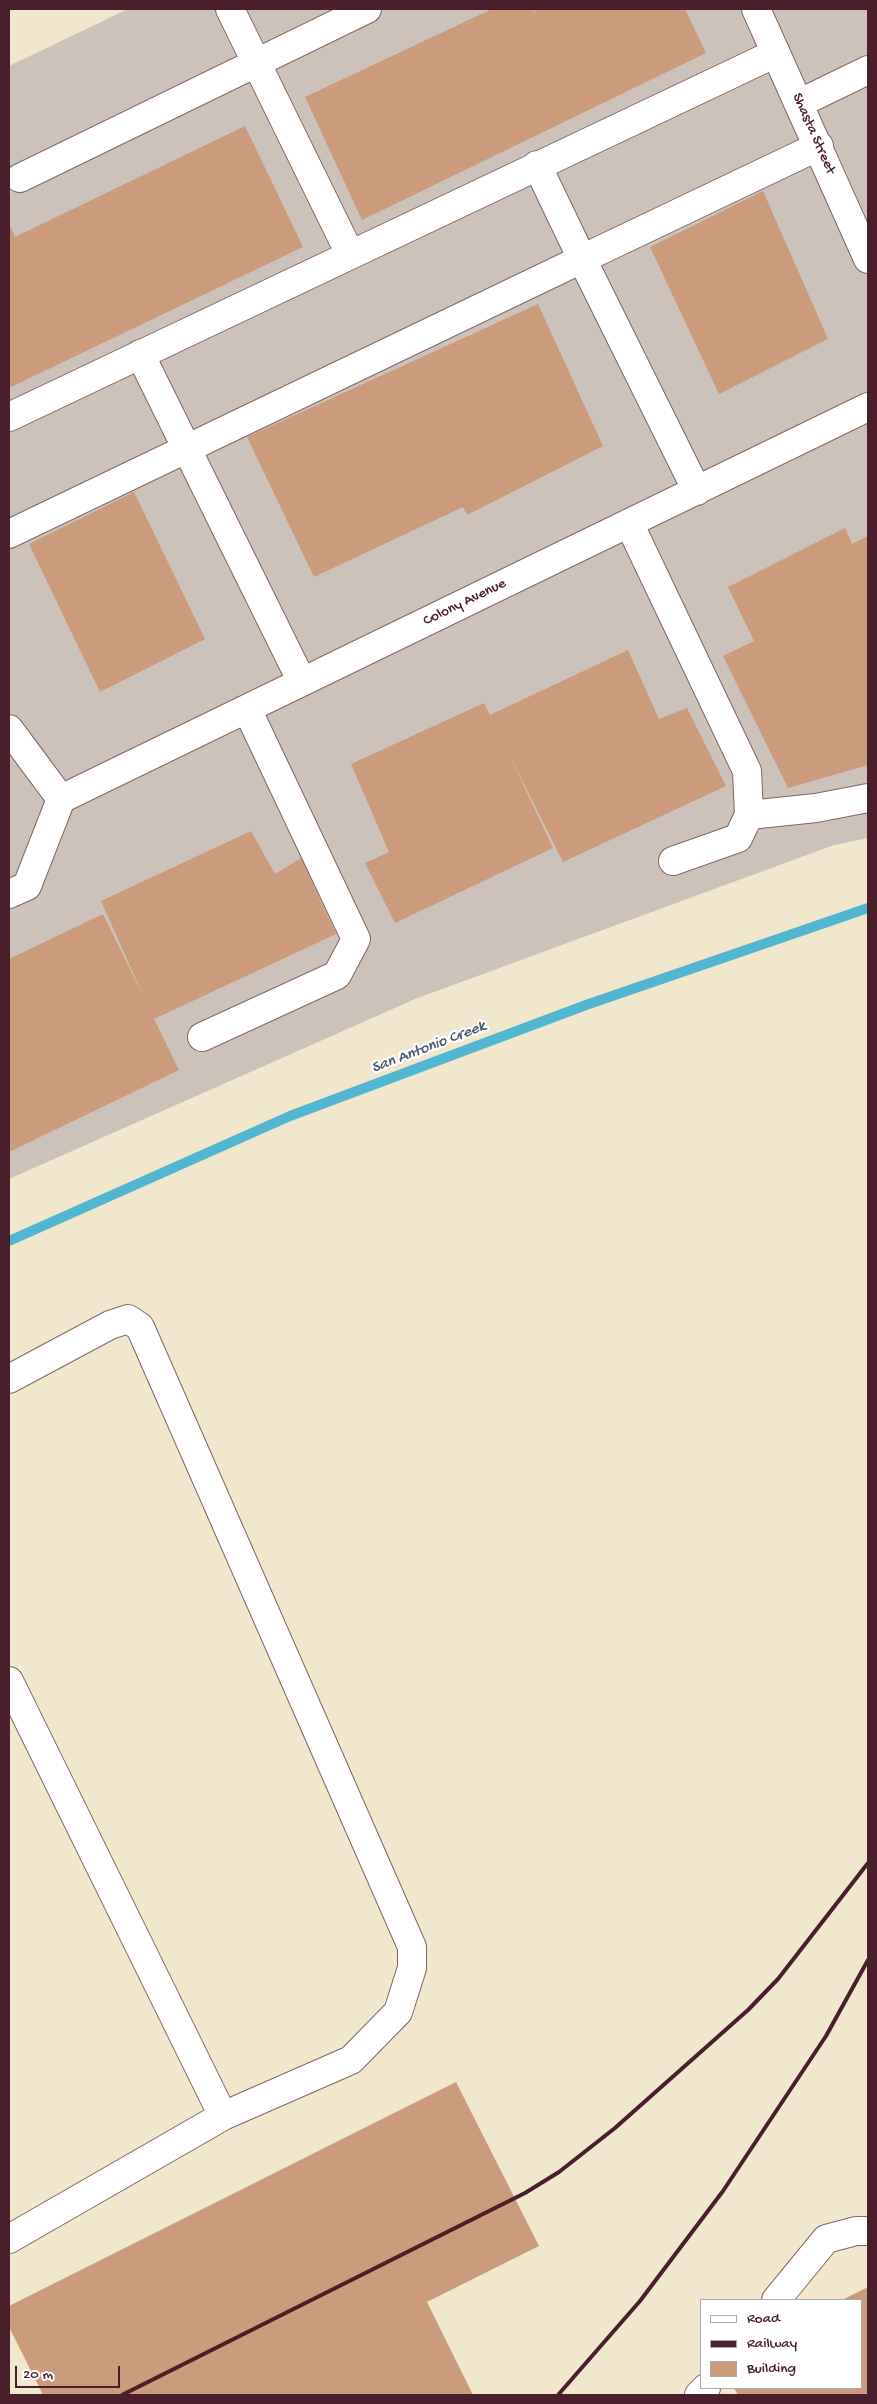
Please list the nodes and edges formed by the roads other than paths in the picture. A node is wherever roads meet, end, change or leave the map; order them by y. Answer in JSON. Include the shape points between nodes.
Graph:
{"nodes":[{"id":1,"x":230,"y":9,"type":"edge"},
{"id":2,"x":368,"y":9,"type":"edge"},
{"id":3,"x":756,"y":9,"type":"edge"},
{"id":4,"x":776,"y":53,"type":"junction"},
{"id":5,"x":257,"y":62,"type":"junction"},
{"id":6,"x":868,"y":70,"type":"edge"},
{"id":7,"x":800,"y":102,"type":"junction"},
{"id":8,"x":819,"y":146,"type":"junction"},
{"id":9,"x":537,"y":165,"type":"junction"},
{"id":10,"x":20,"y":178,"type":"dead end"},
{"id":11,"x":350,"y":254,"type":"junction"},
{"id":12,"x":582,"y":259,"type":"junction"},
{"id":13,"x":868,"y":259,"type":"edge"},
{"id":14,"x":140,"y":354,"type":"junction"},
{"id":15,"x":868,"y":407,"type":"edge"},
{"id":16,"x":9,"y":417,"type":"edge"},
{"id":17,"x":187,"y":449,"type":"junction"},
{"id":18,"x":697,"y":490,"type":"junction"},
{"id":19,"x":630,"y":523,"type":"junction"},
{"id":20,"x":9,"y":534,"type":"edge"},
{"id":21,"x":302,"y":682,"type":"junction"},
{"id":22,"x":247,"y":709,"type":"junction"},
{"id":23,"x":9,"y":729,"type":"edge"},
{"id":24,"x":19,"y":760,"type":"edge"},
{"id":25,"x":868,"y":798,"type":"edge"},
{"id":26,"x":61,"y":799,"type":"junction"},
{"id":27,"x":749,"y":815,"type":"junction"},
{"id":28,"x":673,"y":862,"type":"dead end"},
{"id":29,"x":9,"y":894,"type":"edge"},
{"id":30,"x":202,"y":1037,"type":"dead end"},
{"id":31,"x":9,"y":1379,"type":"edge"},
{"id":32,"x":9,"y":1681,"type":"edge"},
{"id":33,"x":223,"y":2116,"type":"junction"},
{"id":34,"x":868,"y":2231,"type":"edge"},
{"id":35,"x":9,"y":2239,"type":"edge"},
{"id":36,"x":777,"y":2299,"type":"edge"}],
"edges":[{"from":1,"to":5,"type":"street"},
{"from":2,"to":5,"type":"street"},
{"from":3,"to":4,"type":"street","name":"Shasta Street"},
{"from":4,"to":7,"type":"street","name":"Shasta Street"},
{"from":4,"to":9,"type":"street"},
{"from":5,"to":10,"type":"street"},
{"from":5,"to":11,"type":"street"},
{"from":6,"to":7,"type":"street"},
{"from":7,"to":8,"type":"street","name":"Shasta Street"},
{"from":8,"to":12,"type":"street"},
{"from":8,"to":13,"type":"street","name":"Shasta Street"},
{"from":9,"to":11,"type":"street"},
{"from":9,"to":12,"type":"street"},
{"from":11,"to":14,"type":"street"},
{"from":12,"to":17,"type":"street"},
{"from":12,"to":18,"type":"street"},
{"from":14,"to":16,"type":"street"},
{"from":14,"to":17,"type":"street"},
{"from":15,"to":18,"type":"street","name":"Colony Avenue"},
{"from":17,"to":20,"type":"street"},
{"from":17,"to":21,"type":"street"},
{"from":18,"to":19,"type":"street","name":"Colony Avenue"},
{"from":19,"to":21,"type":"street","name":"Colony Avenue"},
{"from":19,"to":27,"type":"street","via":[[747,770]]},
{"from":21,"to":22,"type":"street","name":"Colony Avenue"},
{"from":22,"to":26,"type":"street","name":"Colony Avenue"},
{"from":22,"to":30,"type":"street","via":[[356,939],[337,975]]},
{"from":23,"to":24,"type":"street"},
{"from":24,"to":26,"type":"street"},
{"from":25,"to":27,"type":"street","via":[[816,808]]},
{"from":26,"to":29,"type":"street","via":[[27,886]]},
{"from":27,"to":28,"type":"street","via":[[738,838]]},
{"from":31,"to":33,"type":"street","via":[[110,1325],[128,1320],[140,1326],[412,1947],[412,1968],[398,2012],[352,2060]]},
{"from":32,"to":33,"type":"street"},
{"from":33,"to":35,"type":"street"},
{"from":34,"to":36,"type":"street","via":[[826,2239]]}]}
